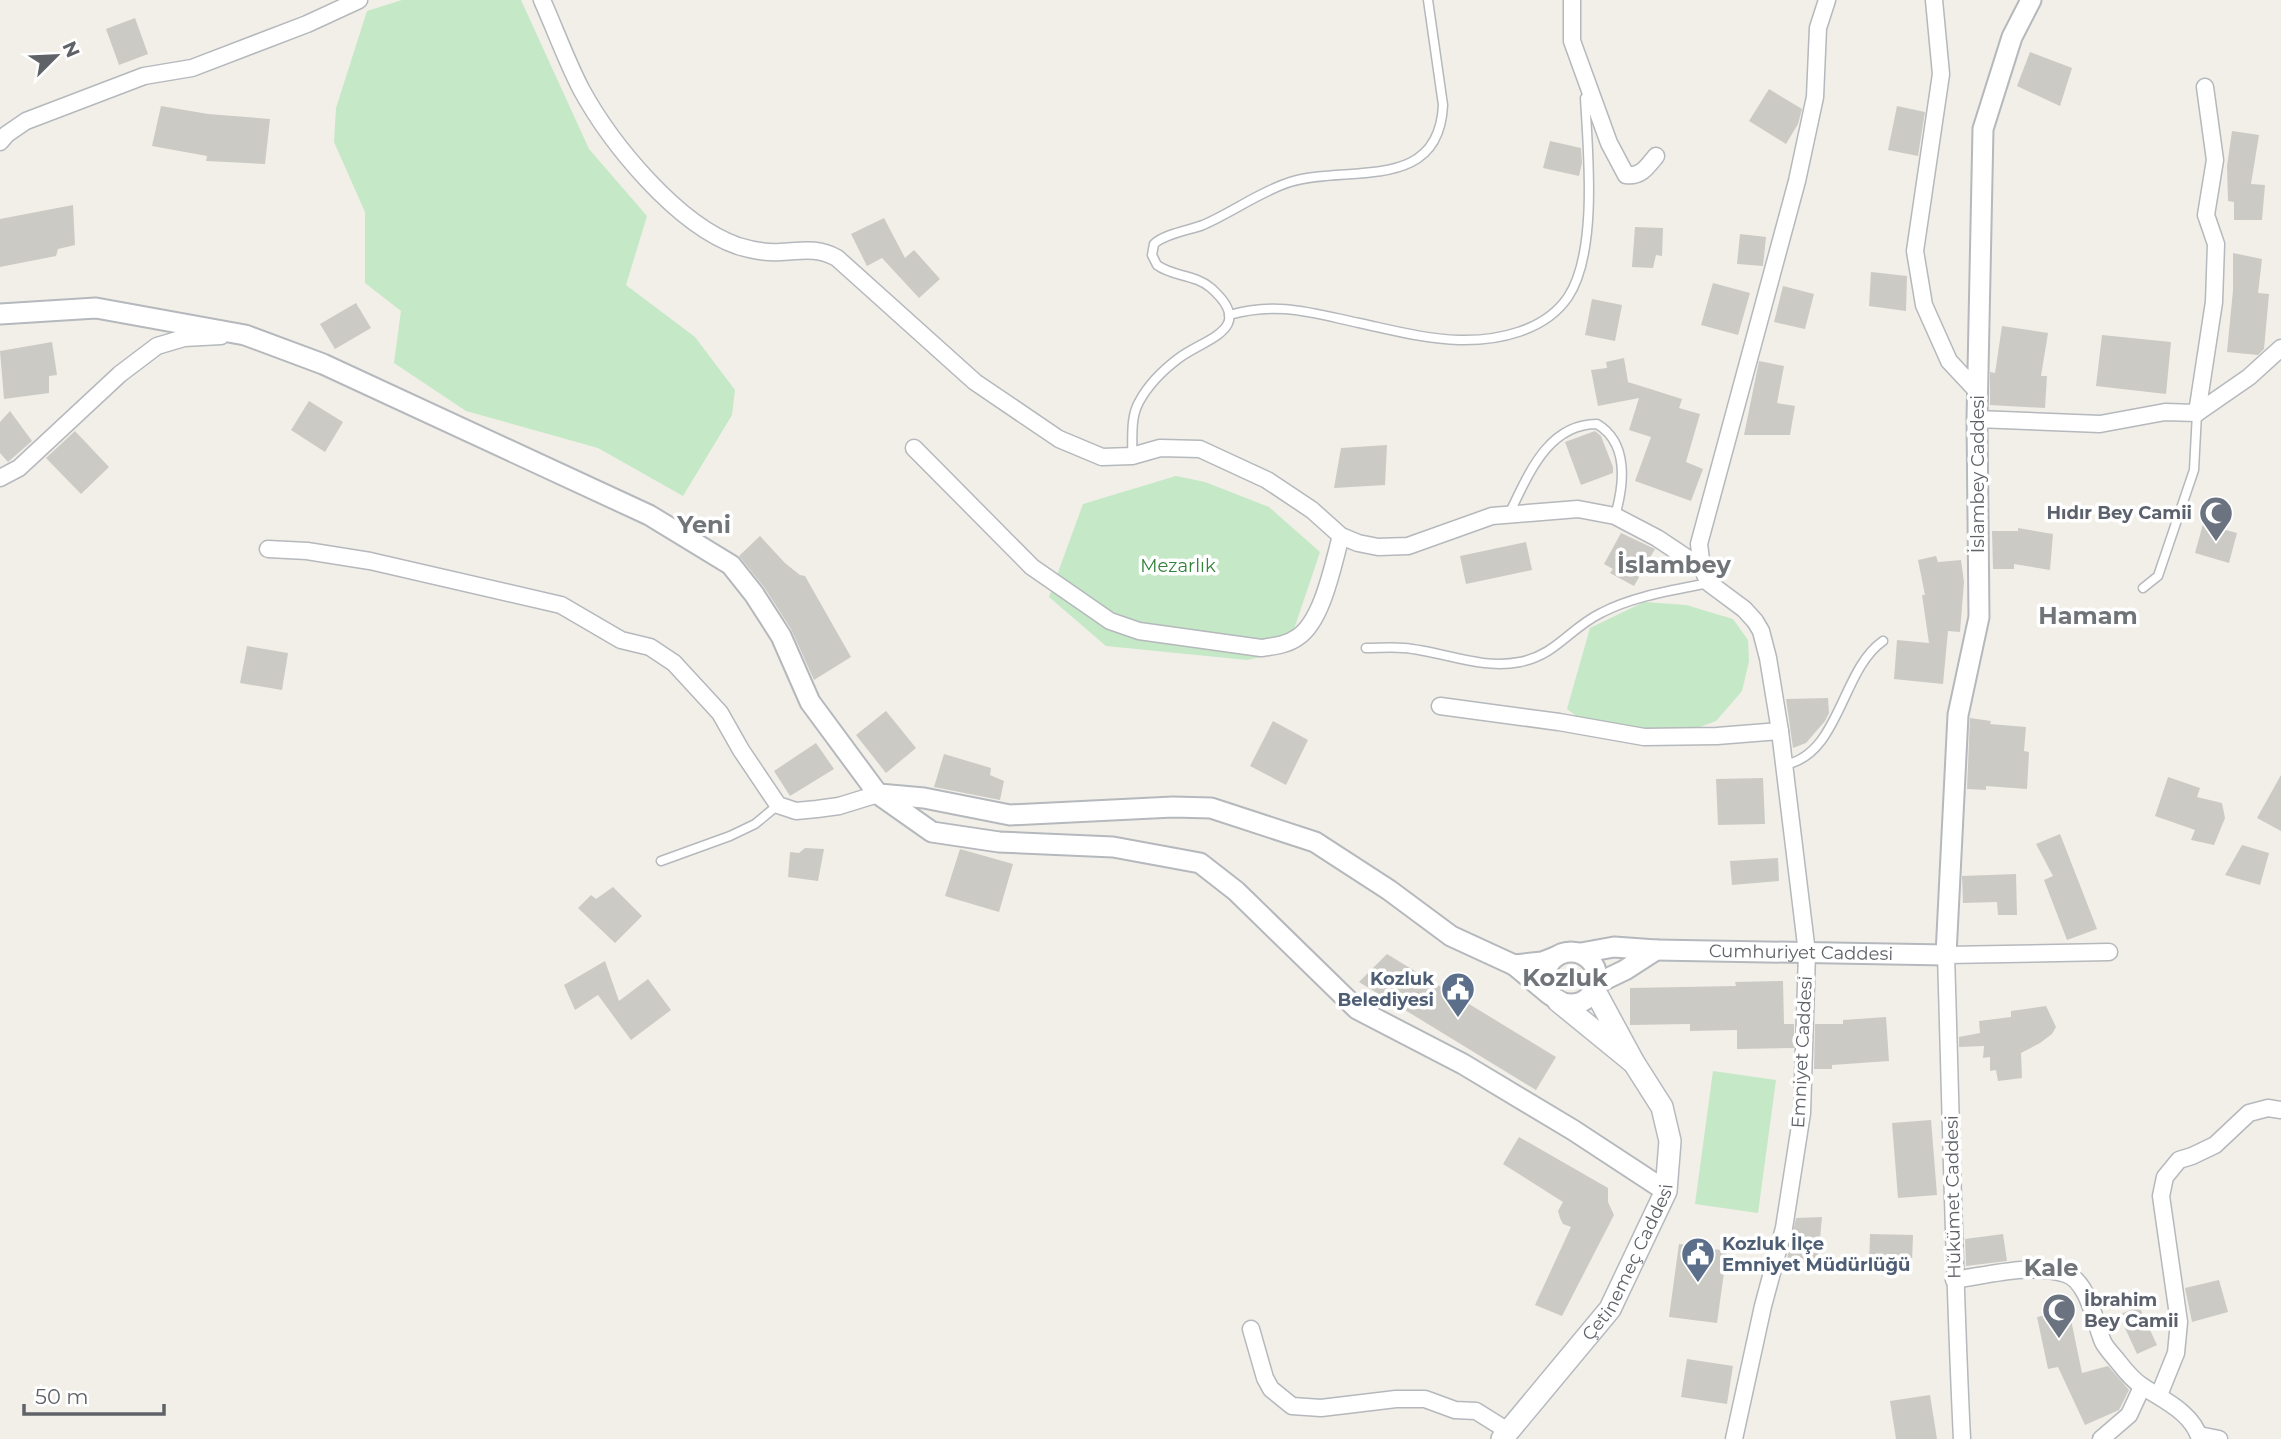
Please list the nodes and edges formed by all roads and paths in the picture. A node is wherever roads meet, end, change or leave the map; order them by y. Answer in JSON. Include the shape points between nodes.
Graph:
{"nodes":[{"id":1,"x":359,"y":0,"type":"edge"},
{"id":2,"x":542,"y":0,"type":"edge"},
{"id":3,"x":1428,"y":0,"type":"edge"},
{"id":4,"x":1572,"y":0,"type":"edge"},
{"id":5,"x":1827,"y":0,"type":"edge"},
{"id":6,"x":1934,"y":0,"type":"edge"},
{"id":7,"x":2031,"y":0,"type":"edge"},
{"id":8,"x":2205,"y":88,"type":"dead end"},
{"id":9,"x":1590,"y":92,"type":"junction"},
{"id":10,"x":0,"y":142,"type":"edge"},
{"id":11,"x":1656,"y":156,"type":"dead end"},
{"id":12,"x":0,"y":314,"type":"edge"},
{"id":13,"x":1228,"y":315,"type":"junction"},
{"id":14,"x":245,"y":335,"type":"junction"},
{"id":15,"x":2281,"y":348,"type":"edge"},
{"id":16,"x":1977,"y":391,"type":"junction"},
{"id":17,"x":2197,"y":413,"type":"junction"},
{"id":18,"x":1977,"y":419,"type":"junction"},
{"id":19,"x":914,"y":448,"type":"dead end"},
{"id":20,"x":1132,"y":456,"type":"junction"},
{"id":21,"x":0,"y":478,"type":"edge"},
{"id":22,"x":1509,"y":514,"type":"junction"},
{"id":23,"x":1615,"y":516,"type":"junction"},
{"id":24,"x":1341,"y":536,"type":"junction"},
{"id":25,"x":268,"y":550,"type":"dead end"},
{"id":26,"x":1706,"y":576,"type":"junction"},
{"id":27,"x":2143,"y":588,"type":"dead end"},
{"id":28,"x":1883,"y":641,"type":"dead end"},
{"id":29,"x":1366,"y":648,"type":"dead end"},
{"id":30,"x":1440,"y":706,"type":"dead end"},
{"id":31,"x":1780,"y":732,"type":"junction"},
{"id":32,"x":1784,"y":765,"type":"junction"},
{"id":33,"x":877,"y":794,"type":"junction"},
{"id":34,"x":778,"y":806,"type":"junction"},
{"id":35,"x":661,"y":861,"type":"dead end"},
{"id":36,"x":1656,"y":950,"type":"junction"},
{"id":37,"x":2109,"y":952,"type":"dead end"},
{"id":38,"x":1581,"y":953,"type":"junction"},
{"id":39,"x":1807,"y":953,"type":"junction"},
{"id":40,"x":1946,"y":955,"type":"junction"},
{"id":41,"x":1555,"y":957,"type":"junction"},
{"id":42,"x":1514,"y":965,"type":"junction"},
{"id":43,"x":1596,"y":987,"type":"junction"},
{"id":44,"x":1554,"y":998,"type":"junction"},
{"id":45,"x":1634,"y":1063,"type":"junction"},
{"id":46,"x":2281,"y":1110,"type":"edge"},
{"id":47,"x":1667,"y":1191,"type":"junction"},
{"id":48,"x":1954,"y":1280,"type":"junction"},
{"id":49,"x":1251,"y":1329,"type":"dead end"},
{"id":50,"x":2142,"y":1387,"type":"junction"},
{"id":51,"x":2159,"y":1395,"type":"junction"},
{"id":52,"x":1505,"y":1435,"type":"edge"},
{"id":53,"x":2199,"y":1437,"type":"edge"},
{"id":54,"x":1734,"y":1439,"type":"edge"},
{"id":55,"x":1962,"y":1439,"type":"edge"},
{"id":56,"x":2101,"y":1439,"type":"edge"},
{"id":57,"x":2219,"y":1439,"type":"edge"}],
"edges":[{"from":1,"to":10,"type":"street","via":[[217,59],[145,76],[26,121]]},
{"from":2,"to":20,"type":"street","via":[[580,86],[605,128],[655,186],[691,218],[723,239],[750,249],[778,253],[818,250],[837,258],[975,382],[1018,413],[1059,439],[1102,457]]},
{"from":3,"to":13,"type":"lane","via":[[1443,105],[1434,141],[1417,160],[1392,171],[1317,176],[1288,183],[1154,244],[1152,255],[1157,265],[1200,280],[1223,301]]},
{"from":4,"to":9,"type":"street","via":[[1572,41]]},
{"from":5,"to":26,"type":"street","via":[[1818,28],[1815,97],[1797,181],[1699,544]]},
{"from":6,"to":16,"type":"street","via":[[1941,74],[1915,251],[1924,305],[1949,360]]},
{"from":7,"to":16,"type":"street","name":"İslambey Caddesi","via":[[2012,37],[1983,129]]},
{"from":8,"to":17,"type":"street","via":[[2215,160],[2206,215],[2216,244],[2214,302]]},
{"from":9,"to":11,"type":"street","via":[[1626,175],[1636,176]]},
{"from":9,"to":13,"type":"lane","via":[[1585,98],[1590,180],[1587,231],[1569,296],[1543,322],[1506,335],[1459,340],[1295,309],[1262,308]]},
{"from":12,"to":14,"type":"street","via":[[96,308]]},
{"from":13,"to":20,"type":"lane","via":[[1220,336],[1174,362],[1140,401],[1133,422]]},
{"from":14,"to":21,"type":"street","via":[[184,338],[157,346],[120,374],[19,468]]},
{"from":14,"to":33,"type":"street","via":[[334,369],[649,515],[731,565],[781,636],[810,702]]},
{"from":15,"to":17,"type":"street"},
{"from":16,"to":18,"type":"street","name":"İslambey Caddesi"},
{"from":17,"to":18,"type":"street","via":[[2165,412],[2100,424]]},
{"from":17,"to":27,"type":"lane","via":[[2190,482],[2158,576]]},
{"from":18,"to":40,"type":"street","name":"İslambey Caddesi","via":[[1979,617],[1958,715]]},
{"from":19,"to":24,"type":"street","via":[[1032,567],[1110,621],[1139,631],[1261,648],[1298,638],[1320,605]]},
{"from":20,"to":24,"type":"street","via":[[1160,448],[1200,449],[1266,480]]},
{"from":22,"to":23,"type":"street","name":"Emniyet Caddesi","via":[[1578,509]]},
{"from":22,"to":23,"type":"lane","via":[[1533,467],[1554,440],[1577,426],[1597,424],[1612,437],[1622,467]]},
{"from":22,"to":24,"type":"street","name":"Emniyet Caddesi","via":[[1408,546],[1378,547]]},
{"from":23,"to":26,"type":"street","name":"Emniyet Caddesi","via":[[1657,538]]},
{"from":25,"to":34,"type":"street","via":[[370,561],[561,606],[621,640],[650,647],[674,663],[720,713]]},
{"from":26,"to":29,"type":"lane","via":[[1602,612],[1548,652],[1522,662],[1460,661],[1405,648]]},
{"from":26,"to":31,"type":"street","name":"Emniyet Caddesi","via":[[1744,609],[1760,631]]},
{"from":28,"to":32,"type":"lane","via":[[1863,660],[1811,754]]},
{"from":30,"to":31,"type":"street","via":[[1644,737]]},
{"from":31,"to":32,"type":"street","name":"Emniyet Caddesi"},
{"from":32,"to":39,"type":"street","name":"Emniyet Caddesi"},
{"from":33,"to":34,"type":"street","via":[[817,809],[796,811]]},
{"from":33,"to":42,"type":"street","via":[[1010,815],[1210,808],[1315,842],[1451,936]]},
{"from":33,"to":47,"type":"street","via":[[932,832],[999,842],[1113,847],[1200,863],[1236,891],[1357,1009],[1463,1064]]},
{"from":34,"to":35,"type":"lane","via":[[730,836]]},
{"from":36,"to":38,"type":"street","name":"Cumhuriyet Caddesi","via":[[1614,947]]},
{"from":36,"to":39,"type":"street","name":"Cumhuriyet Caddesi"},
{"from":36,"to":43,"type":"street"},
{"from":37,"to":40,"type":"street"},
{"from":38,"to":41,"type":"street"},
{"from":38,"to":43,"type":"street","via":[[1595,965]]},
{"from":39,"to":40,"type":"street","name":"Cumhuriyet Caddesi"},
{"from":39,"to":54,"type":"street","name":"Emniyet Caddesi","via":[[1802,1112],[1784,1228]]},
{"from":40,"to":48,"type":"street","name":"Hükümet Caddesi"},
{"from":41,"to":42,"type":"street"},
{"from":41,"to":44,"type":"street","via":[[1545,979]]},
{"from":42,"to":44,"type":"street"},
{"from":43,"to":44,"type":"street","via":[[1583,1002],[1566,1004]]},
{"from":43,"to":45,"type":"main road","name":"Çetinemeç Caddesi"},
{"from":44,"to":45,"type":"main road","name":"Çetinemeç Caddesi"},
{"from":45,"to":47,"type":"main road","name":"Çetinemeç Caddesi","via":[[1662,1107],[1670,1141]]},
{"from":46,"to":51,"type":"street","via":[[2249,1113],[2215,1145],[2179,1160],[2165,1177],[2161,1196],[2179,1322],[2176,1353]]},
{"from":47,"to":52,"type":"main road","name":"Çetinemeç Caddesi","via":[[1610,1309]]},
{"from":48,"to":50,"type":"street","via":[[2034,1270],[2068,1274],[2084,1290],[2104,1345]]},
{"from":48,"to":55,"type":"street","name":"Hükümet Caddesi"},
{"from":49,"to":52,"type":"street","via":[[1265,1378],[1292,1406],[1321,1408],[1425,1399],[1455,1410],[1476,1411]]},
{"from":50,"to":51,"type":"street"},
{"from":50,"to":56,"type":"street","via":[[2129,1415]]},
{"from":51,"to":53,"type":"street"},
{"from":53,"to":57,"type":"street"}]}
